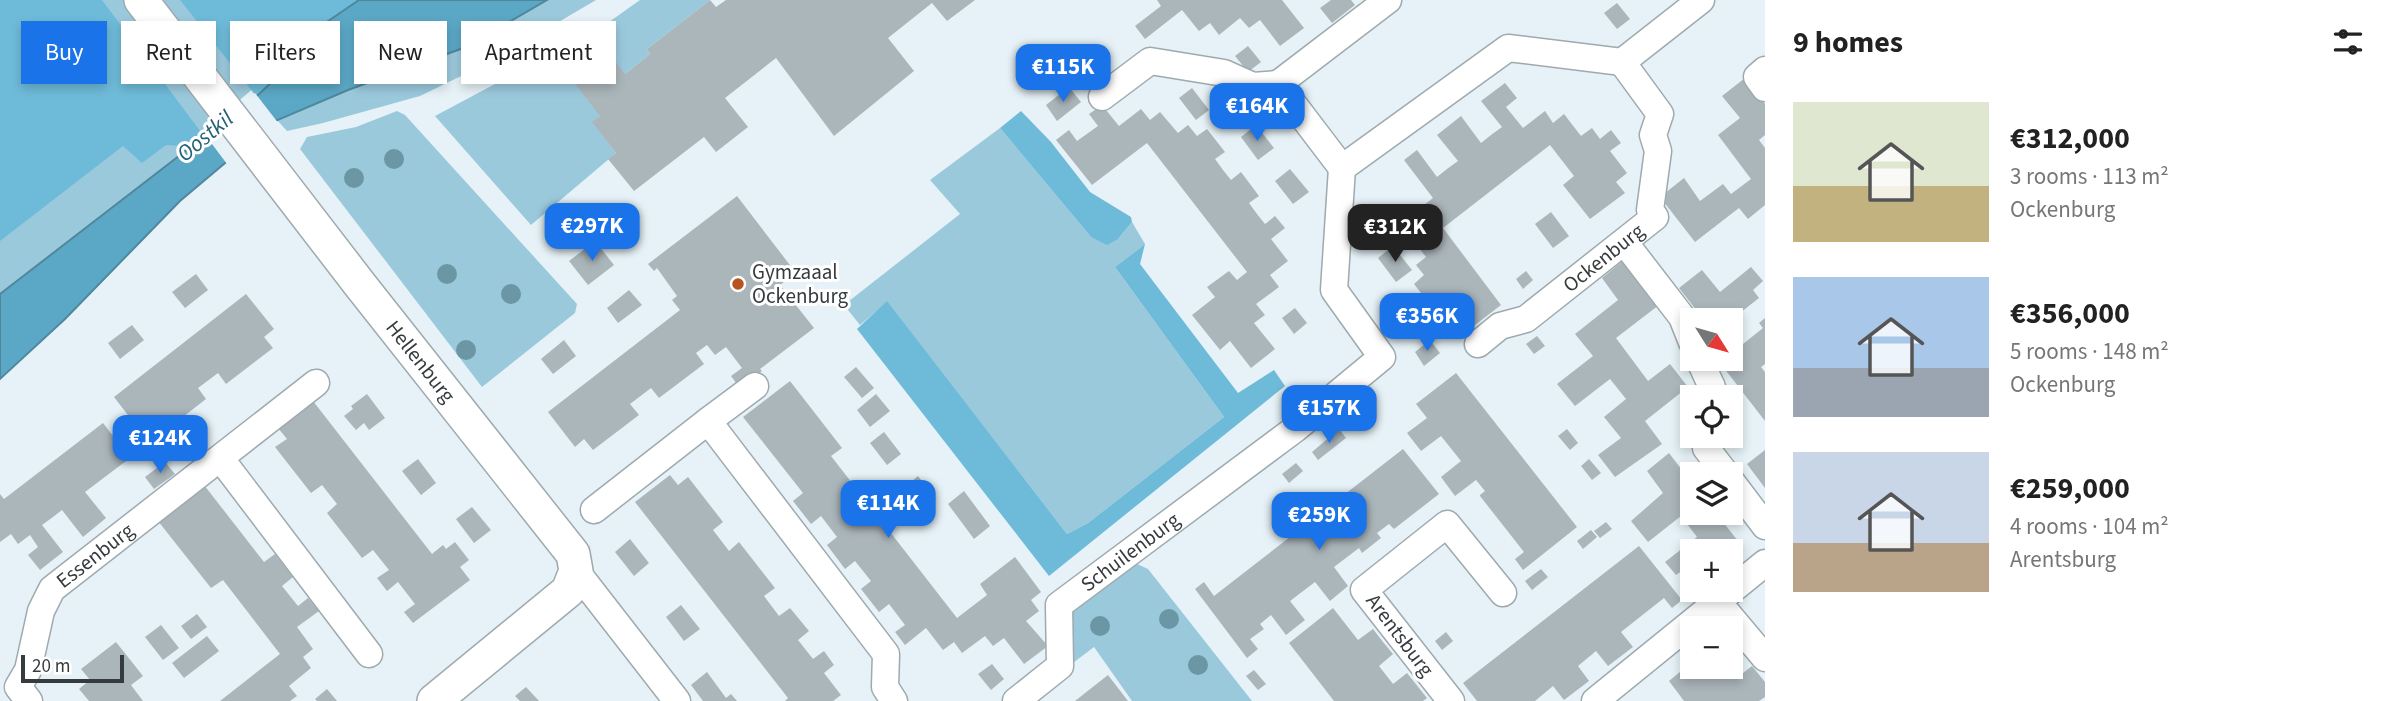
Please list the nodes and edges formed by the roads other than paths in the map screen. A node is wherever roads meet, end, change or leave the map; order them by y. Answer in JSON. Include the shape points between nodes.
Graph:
{"nodes":[{"id":1,"x":141,"y":0,"type":"edge"},
{"id":2,"x":1388,"y":0,"type":"edge"},
{"id":3,"x":1701,"y":0,"type":"edge"},
{"id":4,"x":1622,"y":62,"type":"junction"},
{"id":5,"x":1765,"y":70,"type":"edge"},
{"id":6,"x":1278,"y":84,"type":"junction"},
{"id":7,"x":1765,"y":88,"type":"edge"},
{"id":8,"x":1102,"y":97,"type":"dead end"},
{"id":9,"x":1342,"y":168,"type":"junction"},
{"id":10,"x":1625,"y":243,"type":"junction"},
{"id":11,"x":1680,"y":314,"type":"edge"},
{"id":12,"x":1478,"y":344,"type":"dead end"},
{"id":13,"x":316,"y":383,"type":"dead end"},
{"id":14,"x":755,"y":386,"type":"dead end"},
{"id":15,"x":708,"y":421,"type":"junction"},
{"id":16,"x":1706,"y":448,"type":"edge"},
{"id":17,"x":221,"y":459,"type":"junction"},
{"id":18,"x":1717,"y":462,"type":"edge"},
{"id":19,"x":1743,"y":497,"type":"edge"},
{"id":20,"x":594,"y":510,"type":"dead end"},
{"id":21,"x":1765,"y":526,"type":"edge"},
{"id":22,"x":1765,"y":563,"type":"edge"},
{"id":23,"x":576,"y":571,"type":"junction"},
{"id":24,"x":1743,"y":581,"type":"edge"},
{"id":25,"x":1503,"y":593,"type":"dead end"},
{"id":26,"x":1718,"y":602,"type":"joint"},
{"id":27,"x":369,"y":654,"type":"dead end"},
{"id":28,"x":1765,"y":658,"type":"edge"},
{"id":29,"x":16,"y":696,"type":"edge"},
{"id":30,"x":434,"y":701,"type":"edge"},
{"id":31,"x":677,"y":701,"type":"edge"},
{"id":32,"x":894,"y":701,"type":"edge"},
{"id":33,"x":1016,"y":701,"type":"edge"},
{"id":34,"x":1451,"y":701,"type":"edge"},
{"id":35,"x":1595,"y":701,"type":"edge"}],
"edges":[{"from":1,"to":23,"type":"street","name":"Hellenburg","via":[[559,534],[573,554]]},
{"from":2,"to":6,"type":"street"},
{"from":3,"to":4,"type":"street"},
{"from":4,"to":9,"type":"street","via":[[1508,48]]},
{"from":4,"to":10,"type":"street","name":"Ockenburg","via":[[1660,114],[1653,135],[1658,151],[1650,210],[1655,217]]},
{"from":5,"to":7,"type":"street","via":[[1756,77]]},
{"from":6,"to":8,"type":"street","via":[[1253,86],[1224,73],[1150,61]]},
{"from":6,"to":9,"type":"street"},
{"from":9,"to":33,"type":"street","name":"Schuilenburg","via":[[1334,290],[1382,357],[1295,429],[1059,605],[1060,666]]},
{"from":10,"to":11,"type":"street"},
{"from":10,"to":12,"type":"street","name":"Ockenburg","via":[[1526,319],[1500,326]]},
{"from":13,"to":17,"type":"street","name":"Essenburg"},
{"from":14,"to":15,"type":"street"},
{"from":15,"to":20,"type":"street"},
{"from":15,"to":32,"type":"street","via":[[886,654],[885,687]]},
{"from":16,"to":18,"type":"street"},
{"from":17,"to":27,"type":"street"},
{"from":17,"to":29,"type":"street","name":"Essenburg","via":[[52,590],[41,611],[28,670]]},
{"from":19,"to":21,"type":"street"},
{"from":22,"to":24,"type":"street"},
{"from":23,"to":30,"type":"street","via":[[568,591]]},
{"from":23,"to":31,"type":"street"},
{"from":25,"to":34,"type":"street","name":"Arentsburg","via":[[1447,524],[1364,590]]},
{"from":26,"to":28,"type":"street"},
{"from":26,"to":35,"type":"street"}]}
